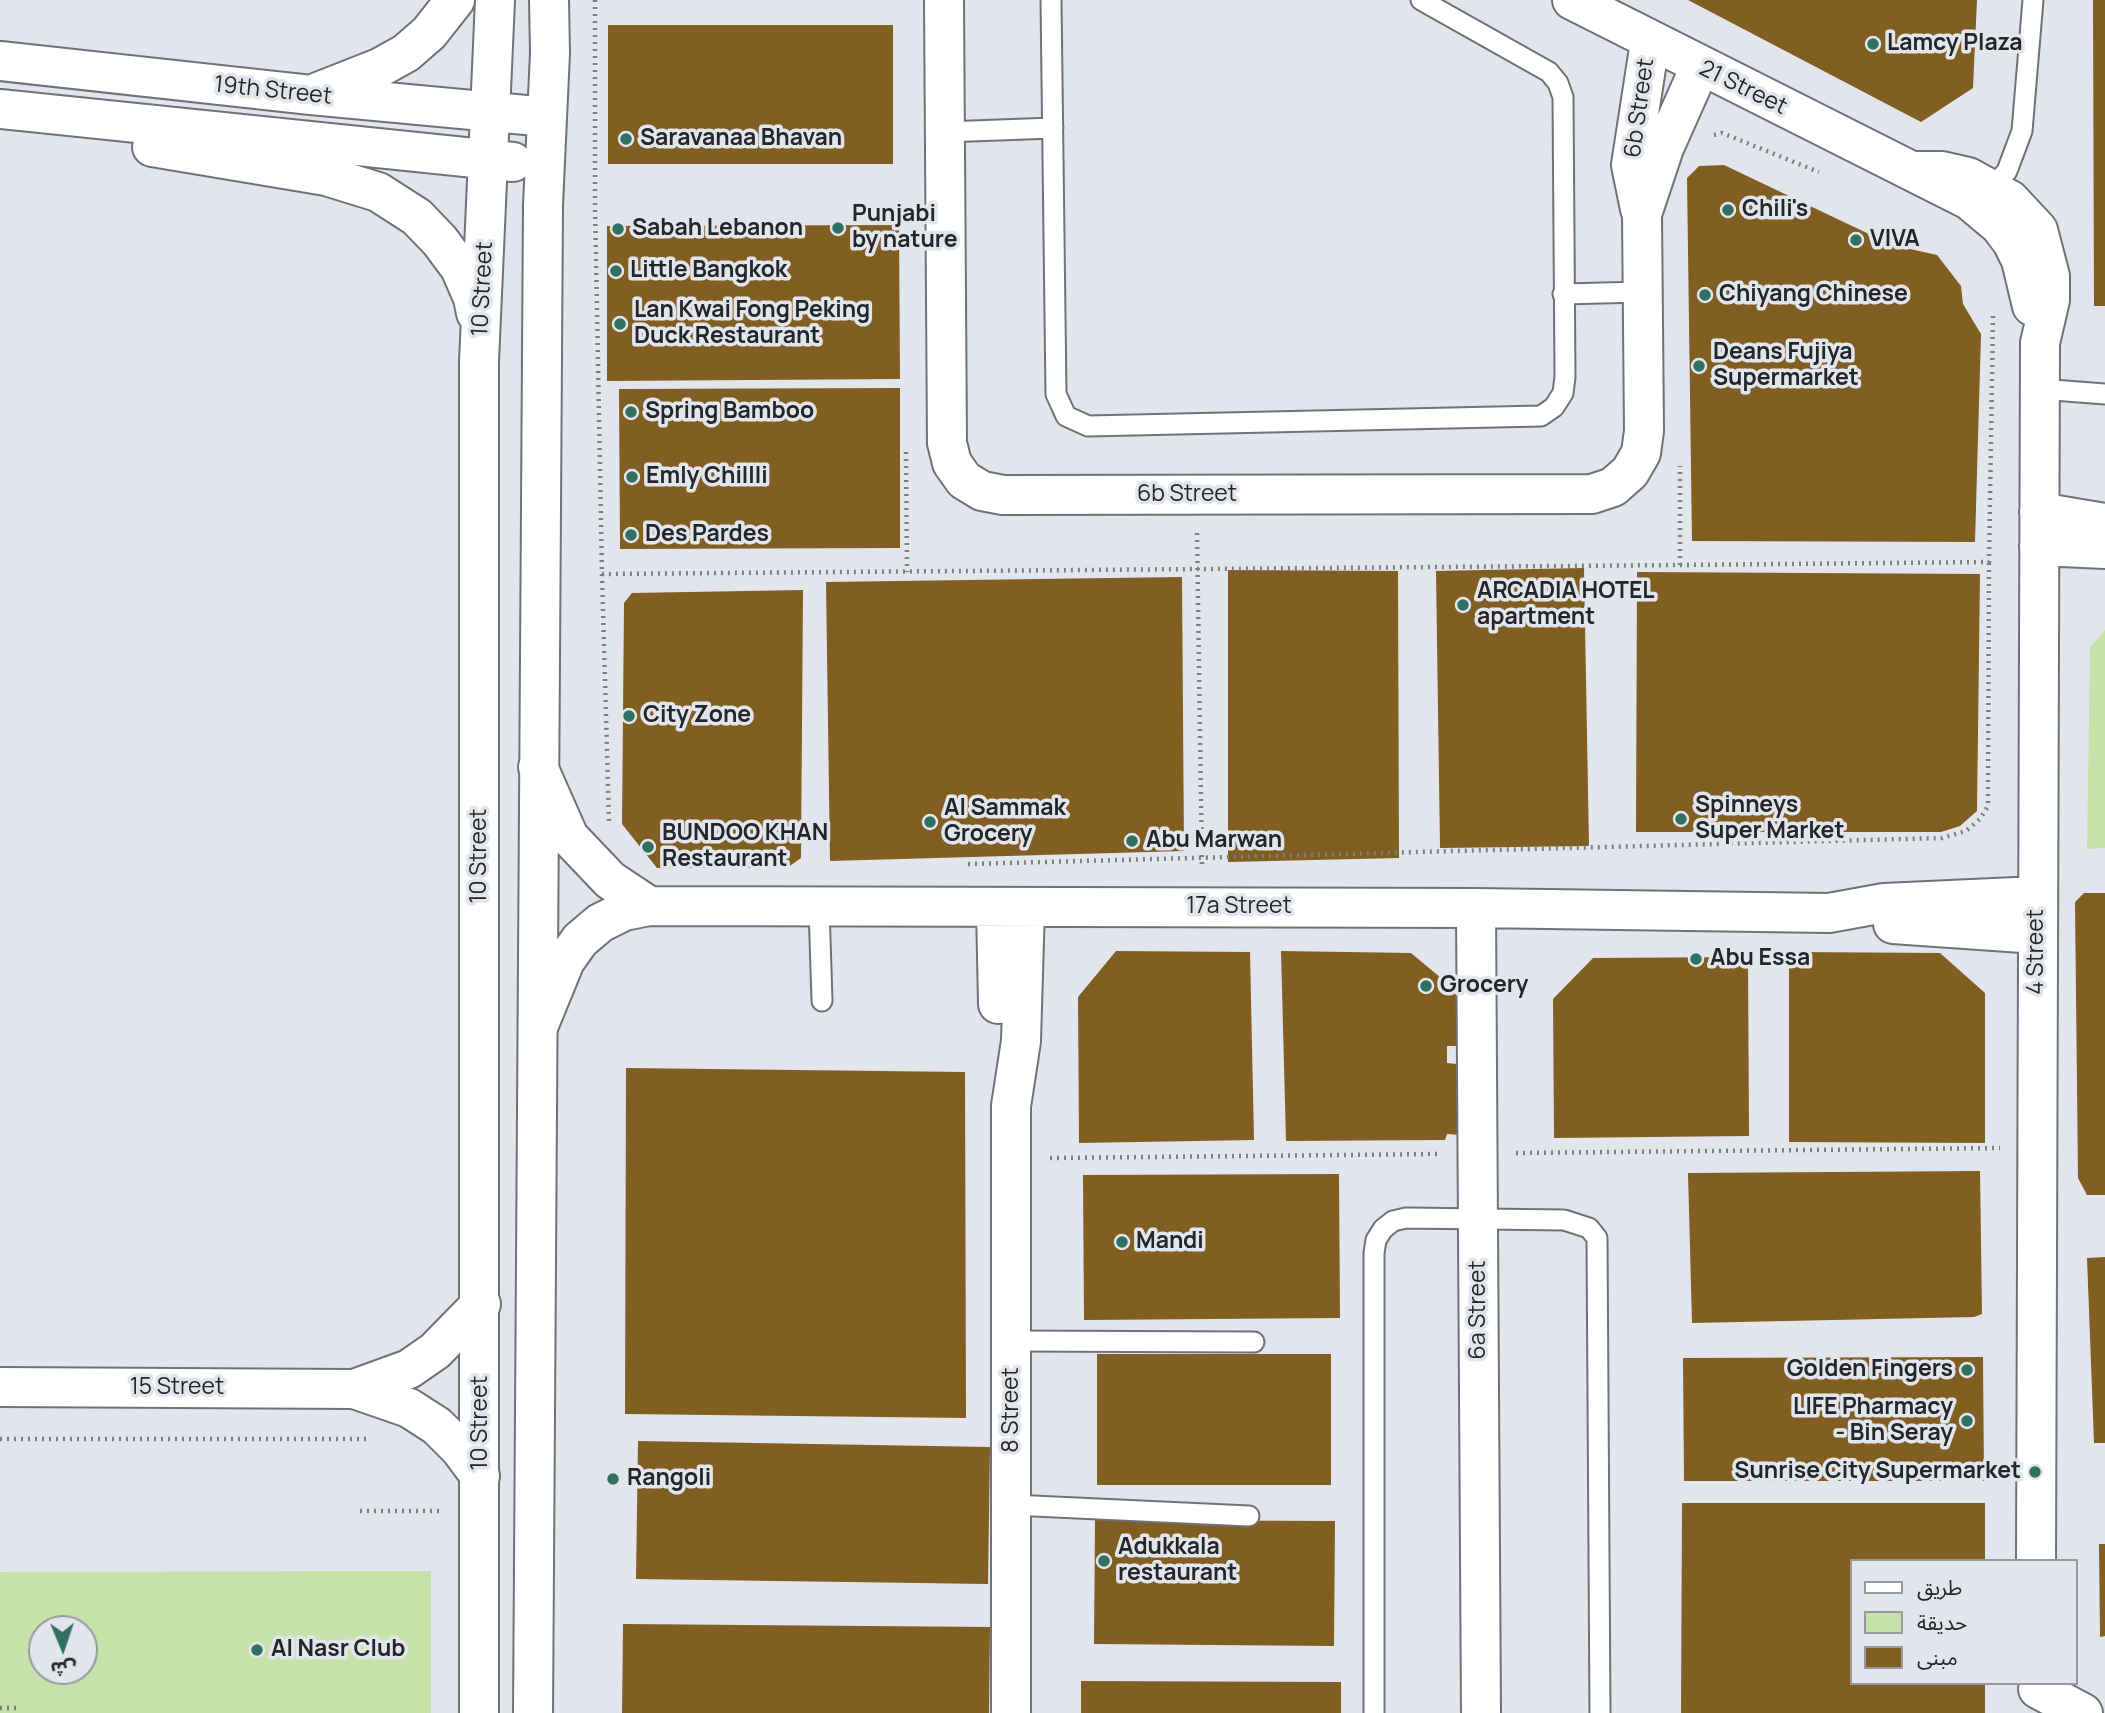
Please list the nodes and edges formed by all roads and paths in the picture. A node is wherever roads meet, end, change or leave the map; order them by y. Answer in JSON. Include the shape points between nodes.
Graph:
{"nodes":[{"id":1,"x":455,"y":0,"type":"edge"},
{"id":2,"x":495,"y":0,"type":"edge"},
{"id":3,"x":549,"y":0,"type":"edge"},
{"id":4,"x":595,"y":0,"type":"edge"},
{"id":5,"x":944,"y":0,"type":"edge"},
{"id":6,"x":1051,"y":0,"type":"edge"},
{"id":7,"x":1421,"y":0,"type":"edge"},
{"id":8,"x":1572,"y":0,"type":"edge"},
{"id":9,"x":2034,"y":0,"type":"edge"},
{"id":10,"x":1650,"y":42,"type":"junction"},
{"id":11,"x":594,"y":52,"type":"dead end"},
{"id":12,"x":0,"y":61,"type":"edge"},
{"id":13,"x":1700,"y":67,"type":"junction"},
{"id":14,"x":311,"y":95,"type":"junction"},
{"id":15,"x":0,"y":109,"type":"edge"},
{"id":16,"x":492,"y":113,"type":"junction"},
{"id":17,"x":84,"y":116,"type":"junction"},
{"id":18,"x":547,"y":117,"type":"junction"},
{"id":19,"x":1053,"y":128,"type":"junction"},
{"id":20,"x":944,"y":132,"type":"junction"},
{"id":21,"x":489,"y":159,"type":"junction"},
{"id":22,"x":545,"y":165,"type":"junction"},
{"id":23,"x":1915,"y":171,"type":"junction"},
{"id":24,"x":1992,"y":188,"type":"junction"},
{"id":25,"x":1642,"y":214,"type":"junction"},
{"id":26,"x":1642,"y":292,"type":"junction"},
{"id":27,"x":1563,"y":293,"type":"junction"},
{"id":28,"x":480,"y":339,"type":"junction"},
{"id":29,"x":2040,"y":343,"type":"junction"},
{"id":30,"x":2040,"y":389,"type":"junction"},
{"id":31,"x":2105,"y":394,"type":"edge"},
{"id":32,"x":1197,"y":495,"type":"junction"},
{"id":33,"x":2105,"y":523,"type":"edge"},
{"id":34,"x":2039,"y":529,"type":"junction"},
{"id":35,"x":2105,"y":550,"type":"edge"},
{"id":36,"x":1989,"y":562,"type":"dead end"},
{"id":37,"x":602,"y":574,"type":"dead end"},
{"id":38,"x":538,"y":767,"type":"junction"},
{"id":39,"x":611,"y":833,"type":"dead end"},
{"id":40,"x":1202,"y":858,"type":"junction"},
{"id":41,"x":953,"y":864,"type":"dead end"},
{"id":42,"x":2038,"y":896,"type":"junction"},
{"id":43,"x":649,"y":906,"type":"junction"},
{"id":44,"x":819,"y":907,"type":"junction"},
{"id":45,"x":1011,"y":907,"type":"junction"},
{"id":46,"x":1202,"y":907,"type":"junction"},
{"id":47,"x":1476,"y":908,"type":"junction"},
{"id":48,"x":1829,"y":912,"type":"junction"},
{"id":49,"x":2037,"y":934,"type":"junction"},
{"id":50,"x":822,"y":1001,"type":"dead end"},
{"id":51,"x":537,"y":1029,"type":"junction"},
{"id":52,"x":2036,"y":1147,"type":"junction"},
{"id":53,"x":1478,"y":1154,"type":"junction"},
{"id":54,"x":1011,"y":1159,"type":"junction"},
{"id":55,"x":1478,"y":1220,"type":"junction"},
{"id":56,"x":481,"y":1304,"type":"junction"},
{"id":57,"x":1012,"y":1341,"type":"junction"},
{"id":58,"x":1254,"y":1342,"type":"dead end"},
{"id":59,"x":0,"y":1387,"type":"edge"},
{"id":60,"x":354,"y":1389,"type":"junction"},
{"id":61,"x":0,"y":1439,"type":"edge"},
{"id":62,"x":380,"y":1439,"type":"dead end"},
{"id":63,"x":481,"y":1476,"type":"junction"},
{"id":64,"x":1012,"y":1505,"type":"junction"},
{"id":65,"x":360,"y":1511,"type":"dead end"},
{"id":66,"x":448,"y":1511,"type":"dead end"},
{"id":67,"x":1249,"y":1516,"type":"dead end"},
{"id":68,"x":2036,"y":1559,"type":"edge"},
{"id":69,"x":2038,"y":1695,"type":"edge"},
{"id":70,"x":0,"y":1708,"type":"edge"},
{"id":71,"x":16,"y":1708,"type":"dead end"},
{"id":72,"x":480,"y":1713,"type":"edge"},
{"id":73,"x":533,"y":1713,"type":"edge"},
{"id":74,"x":1011,"y":1713,"type":"edge"},
{"id":75,"x":1374,"y":1713,"type":"edge"},
{"id":76,"x":1481,"y":1713,"type":"edge"},
{"id":77,"x":1600,"y":1713,"type":"edge"},
{"id":78,"x":2083,"y":1713,"type":"edge"}],
"edges":[{"from":1,"to":14,"type":"street","via":[[406,53]]},
{"from":2,"to":16,"type":"street","name":"10 Street"},
{"from":3,"to":18,"type":"street"},
{"from":4,"to":11,"type":"path"},
{"from":5,"to":20,"type":"street","name":"6b Street"},
{"from":6,"to":19,"type":"lane"},
{"from":7,"to":27,"type":"lane","via":[[1536,64],[1558,83],[1564,112]]},
{"from":8,"to":10,"type":"street","name":"21 Street"},
{"from":9,"to":24,"type":"lane","via":[[2022,131],[2007,171]]},
{"from":10,"to":13,"type":"street","name":"21 Street"},
{"from":10,"to":25,"type":"street","name":"6b Street","via":[[1631,165]]},
{"from":12,"to":14,"type":"street","name":"19th Street"},
{"from":13,"to":23,"type":"street","name":"21 Street"},
{"from":13,"to":25,"type":"street","name":"6b Street","via":[[1664,148]]},
{"from":14,"to":16,"type":"street","name":"19th Street"},
{"from":15,"to":17,"type":"street","name":"19th Street"},
{"from":16,"to":18,"type":"street","name":"19th Street"},
{"from":16,"to":21,"type":"street","name":"10 Street"},
{"from":17,"to":21,"type":"street","name":"19th Street"},
{"from":17,"to":28,"type":"street","via":[[144,146],[326,176],[378,191],[417,217],[460,268],[473,298]]},
{"from":18,"to":22,"type":"street"},
{"from":19,"to":20,"type":"lane"},
{"from":19,"to":27,"type":"lane","via":[[1056,394],[1066,416],[1076,423],[1541,416],[1563,393]]},
{"from":20,"to":32,"type":"street","name":"6b Street","via":[[947,443],[952,463],[964,480],[982,491],[1003,495]]},
{"from":21,"to":22,"type":"street","name":"19th Street"},
{"from":21,"to":28,"type":"street","name":"10 Street"},
{"from":22,"to":38,"type":"street"},
{"from":23,"to":24,"type":"street","name":"4 Street","via":[[1942,171]]},
{"from":23,"to":29,"type":"street","name":"4 Street","via":[[1986,212],[2012,242],[2027,281]]},
{"from":24,"to":29,"type":"street","name":"4 Street","via":[[2026,214],[2046,252],[2050,300]]},
{"from":25,"to":26,"type":"street","name":"6b Street"},
{"from":26,"to":27,"type":"lane"},
{"from":26,"to":32,"type":"street","name":"6b Street","via":[[1641,453],[1630,472],[1613,487],[1592,495]]},
{"from":28,"to":56,"type":"street","name":"10 Street"},
{"from":29,"to":30,"type":"street","name":"4 Street"},
{"from":30,"to":31,"type":"lane"},
{"from":30,"to":34,"type":"street","name":"4 Street"},
{"from":32,"to":40,"type":"path"},
{"from":33,"to":34,"type":"street"},
{"from":34,"to":35,"type":"street"},
{"from":34,"to":42,"type":"street","name":"4 Street"},
{"from":36,"to":40,"type":"path","via":[[1988,806],[1966,831],[1942,838]]},
{"from":37,"to":39,"type":"path"},
{"from":38,"to":43,"type":"street","via":[[569,837],[610,880]]},
{"from":38,"to":51,"type":"street"},
{"from":40,"to":41,"type":"path"},
{"from":40,"to":46,"type":"path"},
{"from":42,"to":48,"type":"street","via":[[1884,903]]},
{"from":42,"to":49,"type":"street","name":"4 Street"},
{"from":43,"to":44,"type":"street","name":"17a Street"},
{"from":43,"to":51,"type":"street","name":"17a Street","via":[[624,911],[580,940],[565,961]]},
{"from":44,"to":45,"type":"street","name":"17a Street"},
{"from":44,"to":50,"type":"lane"},
{"from":45,"to":46,"type":"street","name":"17a Street"},
{"from":45,"to":54,"type":"street","name":"8 Street","via":[[1021,1041],[1011,1106]]},
{"from":46,"to":47,"type":"street","name":"17a Street"},
{"from":47,"to":48,"type":"street","name":"17a Street"},
{"from":47,"to":53,"type":"street","name":"6a Street"},
{"from":48,"to":49,"type":"street","via":[[1871,922]]},
{"from":49,"to":52,"type":"street","name":"4 Street"},
{"from":51,"to":73,"type":"street"},
{"from":52,"to":53,"type":"path"},
{"from":52,"to":68,"type":"street","name":"4 Street"},
{"from":53,"to":54,"type":"path"},
{"from":53,"to":55,"type":"street","name":"6a Street"},
{"from":54,"to":57,"type":"street","name":"8 Street"},
{"from":55,"to":75,"type":"lane","via":[[1406,1218],[1382,1229],[1376,1240]]},
{"from":55,"to":76,"type":"street","name":"6a Street"},
{"from":55,"to":77,"type":"lane","via":[[1577,1223],[1597,1238]]},
{"from":56,"to":60,"type":"street","name":"15 Street","via":[[435,1351],[409,1369]]},
{"from":56,"to":63,"type":"street","name":"10 Street"},
{"from":57,"to":58,"type":"lane"},
{"from":57,"to":64,"type":"street","name":"8 Street"},
{"from":59,"to":60,"type":"street","name":"15 Street"},
{"from":60,"to":63,"type":"street","name":"15 Street","via":[[409,1408],[437,1426]]},
{"from":61,"to":62,"type":"path"},
{"from":63,"to":72,"type":"street","name":"10 Street"},
{"from":64,"to":67,"type":"lane"},
{"from":64,"to":74,"type":"street","name":"8 Street"},
{"from":65,"to":66,"type":"path"},
{"from":69,"to":78,"type":"street"},
{"from":70,"to":71,"type":"path"}]}
